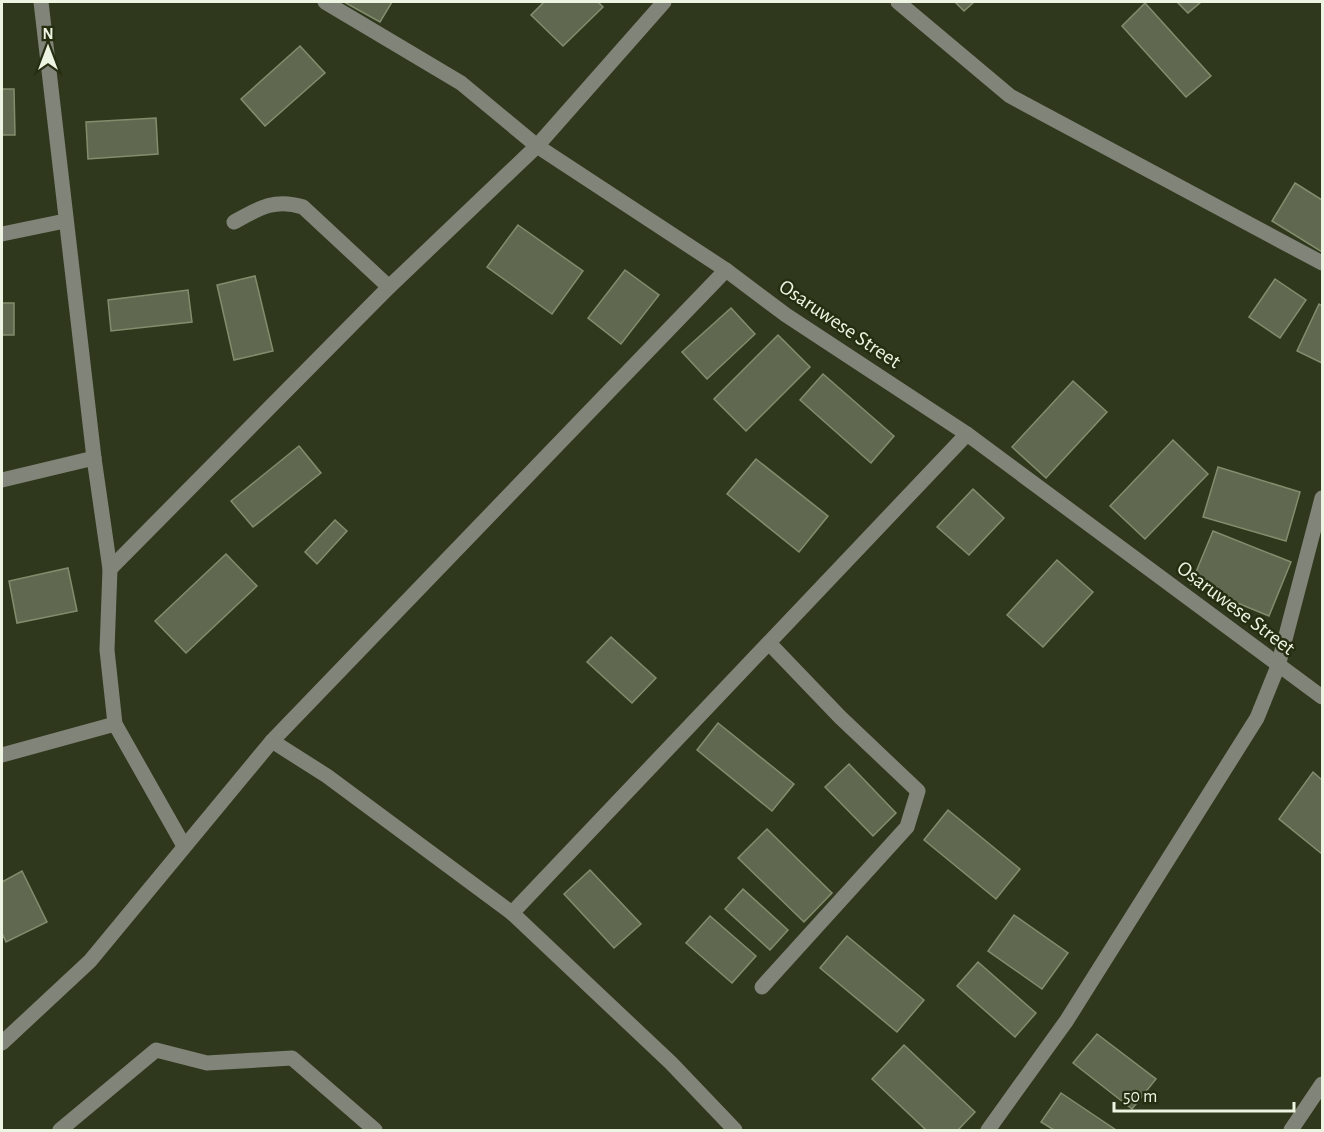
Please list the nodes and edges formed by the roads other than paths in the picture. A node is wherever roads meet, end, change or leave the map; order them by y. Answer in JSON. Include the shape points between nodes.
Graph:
{"nodes":[{"id":1,"x":40,"y":2,"type":"edge"},
{"id":2,"x":325,"y":2,"type":"edge"},
{"id":3,"x":664,"y":2,"type":"edge"},
{"id":4,"x":898,"y":2,"type":"edge"},
{"id":5,"x":537,"y":146,"type":"junction"},
{"id":6,"x":65,"y":221,"type":"junction"},
{"id":7,"x":234,"y":222,"type":"dead end"},
{"id":8,"x":2,"y":234,"type":"edge"},
{"id":9,"x":1323,"y":263,"type":"edge"},
{"id":10,"x":726,"y":270,"type":"junction"},
{"id":11,"x":389,"y":287,"type":"junction"},
{"id":12,"x":967,"y":434,"type":"junction"},
{"id":13,"x":94,"y":458,"type":"junction"},
{"id":14,"x":2,"y":480,"type":"edge"},
{"id":15,"x":1323,"y":498,"type":"edge"},
{"id":16,"x":110,"y":569,"type":"junction"},
{"id":17,"x":768,"y":642,"type":"junction"},
{"id":18,"x":1278,"y":666,"type":"junction"},
{"id":19,"x":1323,"y":697,"type":"edge"},
{"id":20,"x":116,"y":724,"type":"junction"},
{"id":21,"x":272,"y":741,"type":"junction"},
{"id":22,"x":2,"y":755,"type":"edge"},
{"id":23,"x":184,"y":846,"type":"junction"},
{"id":24,"x":512,"y":913,"type":"junction"},
{"id":25,"x":762,"y":987,"type":"dead end"},
{"id":26,"x":2,"y":1043,"type":"edge"},
{"id":27,"x":1323,"y":1084,"type":"edge"},
{"id":28,"x":60,"y":1131,"type":"edge"},
{"id":29,"x":375,"y":1131,"type":"edge"},
{"id":30,"x":735,"y":1131,"type":"edge"},
{"id":31,"x":988,"y":1131,"type":"edge"},
{"id":32,"x":1291,"y":1131,"type":"edge"}],
"edges":[{"from":1,"to":6,"type":"street"},
{"from":2,"to":5,"type":"street","name":"Osaruwese Street","via":[[460,83]]},
{"from":3,"to":5,"type":"street"},
{"from":4,"to":9,"type":"street","via":[[1010,96]]},
{"from":5,"to":10,"type":"street","name":"Osaruwese Street"},
{"from":5,"to":11,"type":"street"},
{"from":6,"to":8,"type":"street"},
{"from":6,"to":13,"type":"street"},
{"from":7,"to":11,"type":"street","via":[[285,201],[303,207]]},
{"from":10,"to":12,"type":"street","name":"Osaruwese Street","via":[[786,315]]},
{"from":10,"to":21,"type":"street"},
{"from":11,"to":16,"type":"street"},
{"from":12,"to":17,"type":"street"},
{"from":12,"to":18,"type":"street","name":"Osaruwese Street"},
{"from":13,"to":14,"type":"street"},
{"from":13,"to":16,"type":"street"},
{"from":15,"to":18,"type":"street"},
{"from":16,"to":20,"type":"street","via":[[108,650]]},
{"from":17,"to":24,"type":"street"},
{"from":17,"to":25,"type":"street","via":[[918,791],[907,827]]},
{"from":18,"to":19,"type":"street","name":"Osaruwese Street"},
{"from":18,"to":31,"type":"street","via":[[1257,718],[1067,1020]]},
{"from":20,"to":22,"type":"street"},
{"from":20,"to":23,"type":"street"},
{"from":21,"to":23,"type":"street"},
{"from":21,"to":24,"type":"street","via":[[327,776]]},
{"from":23,"to":26,"type":"street","via":[[90,961]]},
{"from":24,"to":30,"type":"street","via":[[671,1063]]},
{"from":27,"to":32,"type":"street"},
{"from":28,"to":29,"type":"street","via":[[156,1050],[207,1063],[292,1058]]}]}
